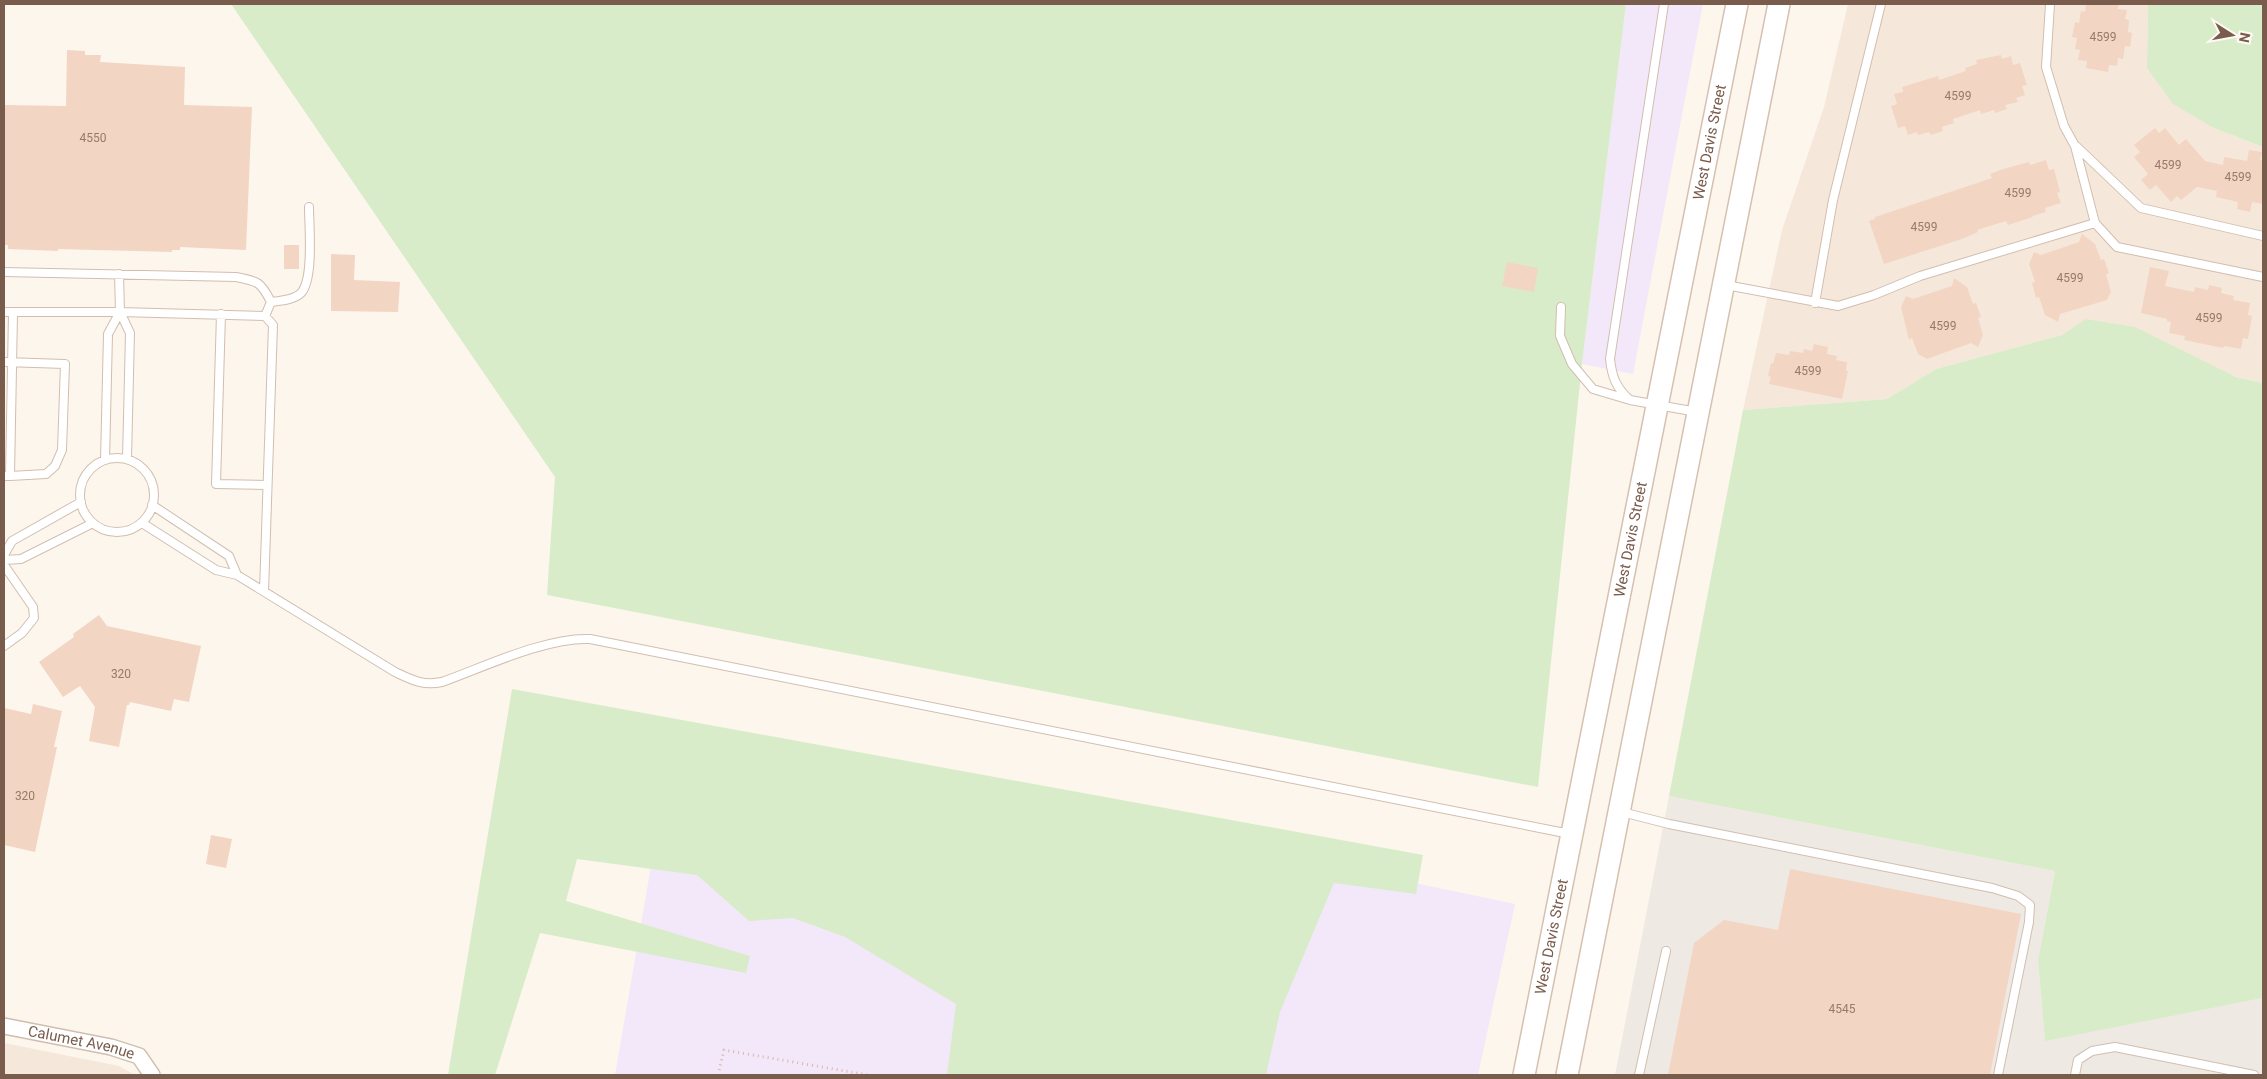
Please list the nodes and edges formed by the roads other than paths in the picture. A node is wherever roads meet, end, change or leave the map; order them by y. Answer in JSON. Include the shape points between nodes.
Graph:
{"nodes":[{"id":1,"x":1664,"y":4,"type":"edge"},
{"id":2,"x":1737,"y":4,"type":"edge"},
{"id":3,"x":1779,"y":4,"type":"edge"},
{"id":4,"x":1881,"y":4,"type":"edge"},
{"id":5,"x":2050,"y":4,"type":"edge"},
{"id":6,"x":2075,"y":146,"type":"junction"},
{"id":7,"x":309,"y":207,"type":"dead end"},
{"id":8,"x":2095,"y":223,"type":"junction"},
{"id":9,"x":2263,"y":236,"type":"edge"},
{"id":10,"x":4,"y":272,"type":"edge"},
{"id":11,"x":119,"y":274,"type":"junction"},
{"id":12,"x":2263,"y":278,"type":"edge"},
{"id":13,"x":1724,"y":285,"type":"junction"},
{"id":14,"x":271,"y":302,"type":"junction"},
{"id":15,"x":1815,"y":303,"type":"junction"},
{"id":16,"x":1561,"y":307,"type":"dead end"},
{"id":17,"x":4,"y":312,"type":"edge"},
{"id":18,"x":120,"y":312,"type":"junction"},
{"id":19,"x":13,"y":313,"type":"junction"},
{"id":20,"x":221,"y":314,"type":"junction"},
{"id":21,"x":265,"y":316,"type":"junction"},
{"id":22,"x":8,"y":362,"type":"edge"},
{"id":23,"x":1630,"y":400,"type":"junction"},
{"id":24,"x":1658,"y":406,"type":"junction"},
{"id":25,"x":1699,"y":412,"type":"junction"},
{"id":26,"x":127,"y":459,"type":"junction"},
{"id":27,"x":105,"y":460,"type":"junction"},
{"id":28,"x":7,"y":476,"type":"edge"},
{"id":29,"x":267,"y":485,"type":"junction"},
{"id":30,"x":81,"y":502,"type":"junction"},
{"id":31,"x":152,"y":506,"type":"junction"},
{"id":32,"x":93,"y":523,"type":"junction"},
{"id":33,"x":142,"y":523,"type":"junction"},
{"id":34,"x":4,"y":555,"type":"edge"},
{"id":35,"x":4,"y":560,"type":"edge"},
{"id":36,"x":4,"y":565,"type":"edge"},
{"id":37,"x":238,"y":575,"type":"junction"},
{"id":38,"x":264,"y":591,"type":"junction"},
{"id":39,"x":4,"y":646,"type":"edge"},
{"id":40,"x":1620,"y":811,"type":"junction"},
{"id":41,"x":1572,"y":835,"type":"junction"},
{"id":42,"x":1666,"y":950,"type":"dead end"},
{"id":43,"x":4,"y":1026,"type":"edge"},
{"id":44,"x":151,"y":1073,"type":"edge"},
{"id":45,"x":1524,"y":1075,"type":"edge"},
{"id":46,"x":1567,"y":1075,"type":"edge"},
{"id":47,"x":1639,"y":1075,"type":"edge"},
{"id":48,"x":1998,"y":1075,"type":"edge"},
{"id":49,"x":2075,"y":1075,"type":"edge"},
{"id":50,"x":2254,"y":1075,"type":"edge"}],
"edges":[{"from":1,"to":23,"type":"lane","via":[[1610,359],[1612,377]]},
{"from":2,"to":24,"type":"main road","name":"West Davis Street"},
{"from":3,"to":13,"type":"main road"},
{"from":4,"to":15,"type":"lane","via":[[1833,200]]},
{"from":5,"to":6,"type":"lane","via":[[2046,67],[2064,126]]},
{"from":6,"to":8,"type":"lane"},
{"from":6,"to":9,"type":"lane","via":[[2141,208]]},
{"from":7,"to":14,"type":"lane","via":[[308,278],[301,293],[288,300]]},
{"from":8,"to":12,"type":"lane","via":[[2117,247]]},
{"from":8,"to":15,"type":"lane","via":[[1920,276],[1838,306]]},
{"from":10,"to":11,"type":"lane"},
{"from":11,"to":14,"type":"lane","via":[[236,277],[257,281]]},
{"from":11,"to":18,"type":"lane"},
{"from":13,"to":15,"type":"lane"},
{"from":13,"to":25,"type":"main road"},
{"from":14,"to":21,"type":"lane"},
{"from":16,"to":23,"type":"lane","via":[[1560,336],[1572,364],[1593,389]]},
{"from":17,"to":19,"type":"lane"},
{"from":18,"to":19,"type":"lane"},
{"from":18,"to":20,"type":"lane"},
{"from":18,"to":26,"type":"lane","via":[[130,333]]},
{"from":18,"to":27,"type":"lane","via":[[108,334]]},
{"from":19,"to":22,"type":"lane"},
{"from":20,"to":21,"type":"lane"},
{"from":20,"to":29,"type":"lane","via":[[216,484]]},
{"from":21,"to":29,"type":"lane","via":[[273,325]]},
{"from":22,"to":28,"type":"lane"},
{"from":22,"to":28,"type":"lane","via":[[65,364],[62,450],[54,466],[46,474]]},
{"from":23,"to":24,"type":"lane"},
{"from":24,"to":25,"type":"lane"},
{"from":24,"to":41,"type":"main road","name":"West Davis Street"},
{"from":25,"to":40,"type":"main road"},
{"from":26,"to":27,"type":"lane"},
{"from":26,"to":31,"type":"lane","via":[[140,465],[149,476],[154,489]]},
{"from":27,"to":30,"type":"lane","via":[[89,471],[82,484]]},
{"from":29,"to":38,"type":"lane"},
{"from":30,"to":32,"type":"lane"},
{"from":30,"to":34,"type":"lane","via":[[12,541]]},
{"from":31,"to":33,"type":"lane"},
{"from":31,"to":37,"type":"lane","via":[[229,556]]},
{"from":32,"to":33,"type":"lane","via":[[107,530],[122,532]]},
{"from":32,"to":35,"type":"lane","via":[[21,559]]},
{"from":33,"to":37,"type":"lane","via":[[216,570]]},
{"from":36,"to":39,"type":"lane","via":[[33,607],[34,618],[22,633]]},
{"from":37,"to":38,"type":"lane"},
{"from":38,"to":41,"type":"lane","via":[[395,672],[428,685],[540,646],[590,639]]},
{"from":40,"to":46,"type":"main road"},
{"from":40,"to":48,"type":"lane","via":[[2018,896],[2030,905],[2029,922]]},
{"from":41,"to":45,"type":"main road","name":"West Davis Street"},
{"from":42,"to":47,"type":"lane"},
{"from":43,"to":44,"type":"street","name":"Calumet Avenue","via":[[111,1047],[139,1056]]},
{"from":49,"to":50,"type":"lane","via":[[2078,1060],[2092,1051],[2115,1048]]}]}
